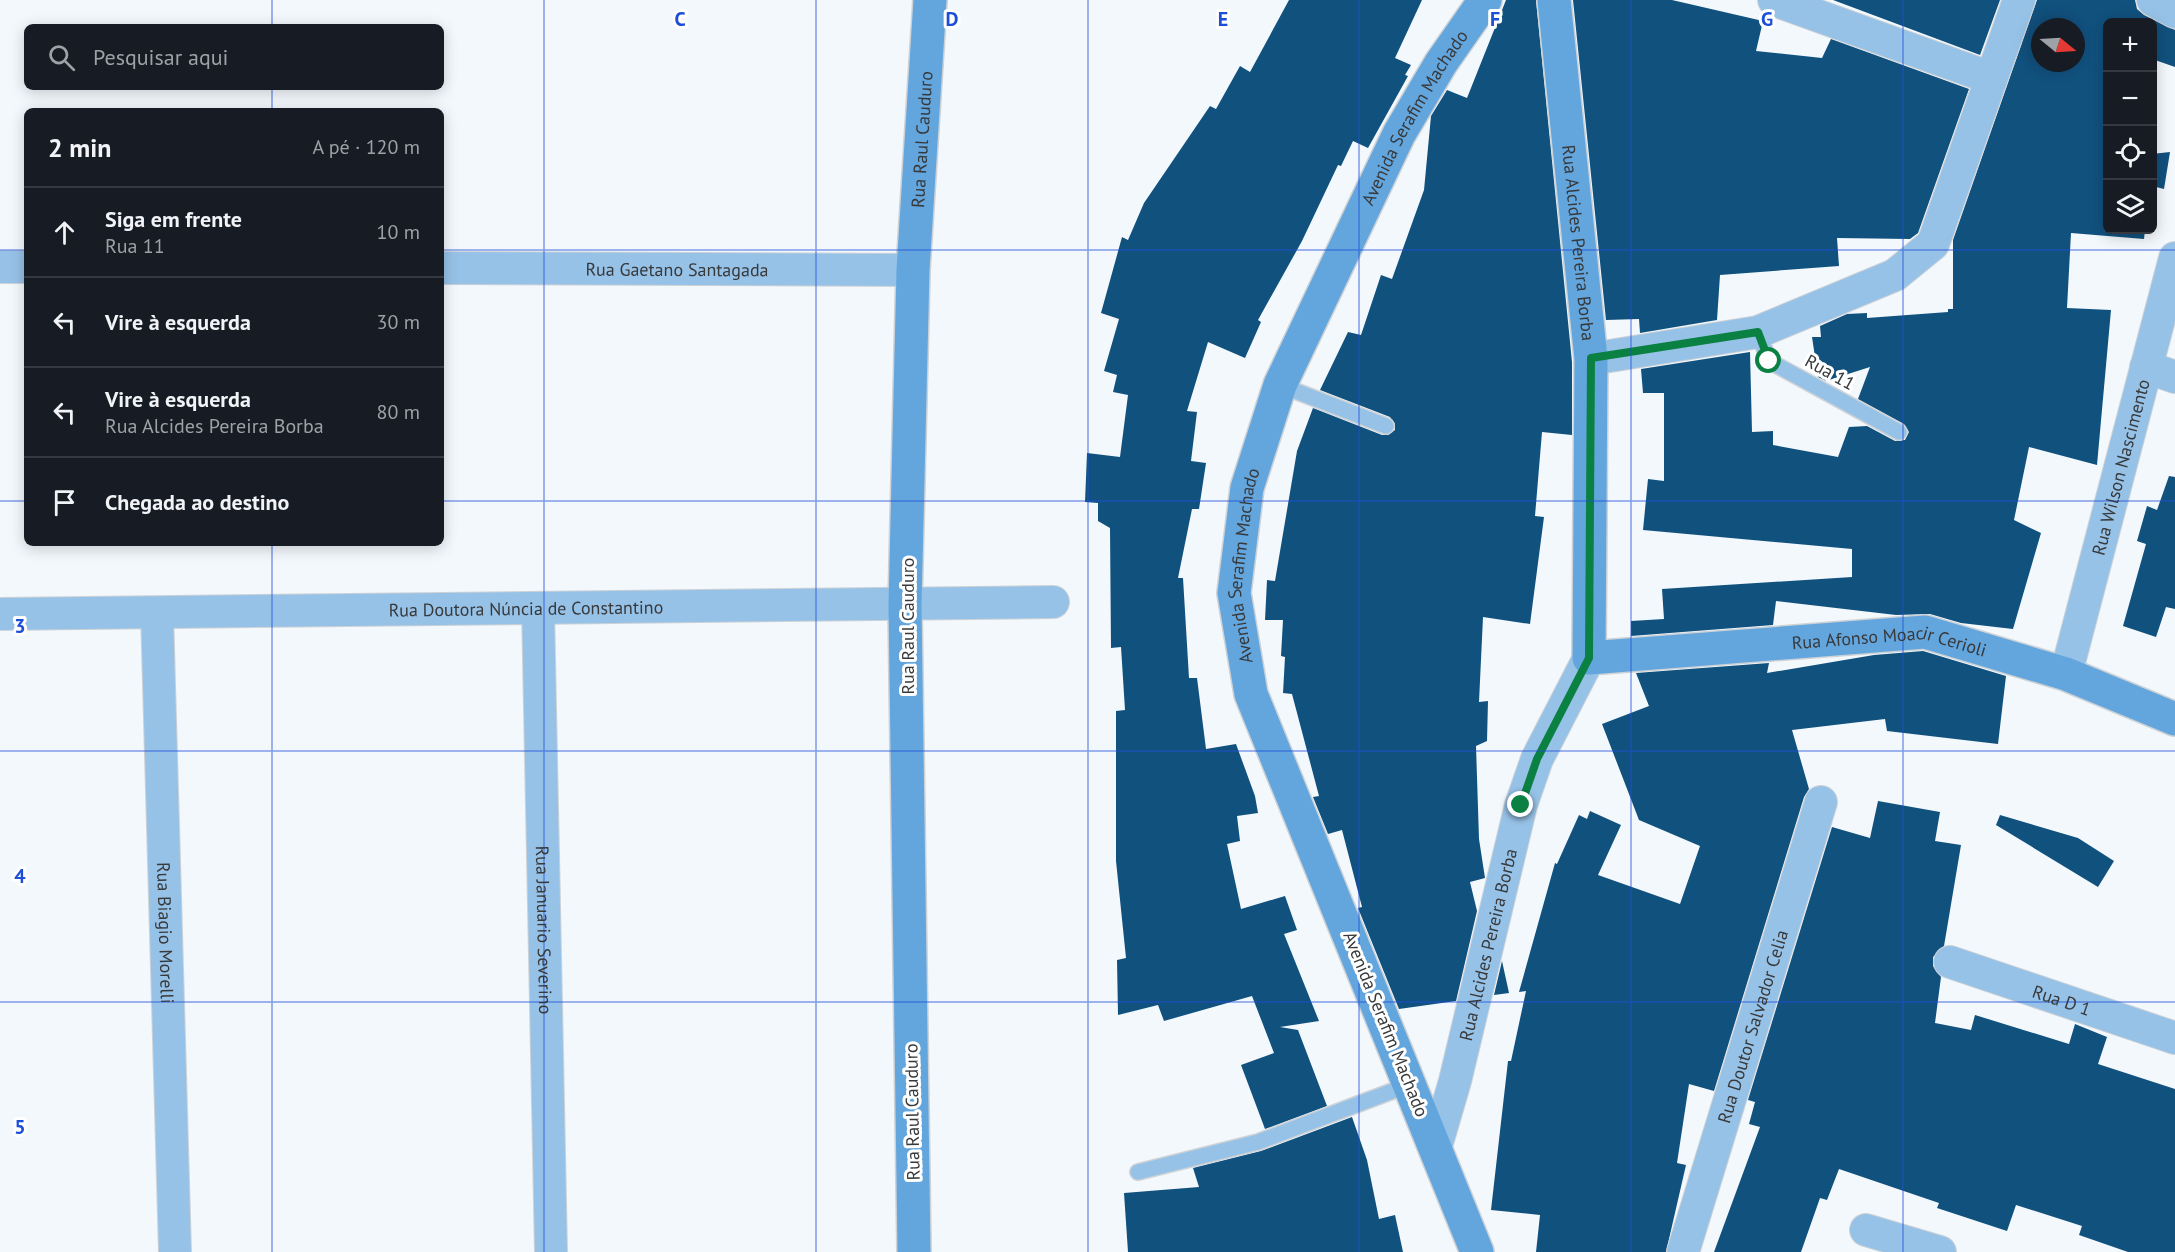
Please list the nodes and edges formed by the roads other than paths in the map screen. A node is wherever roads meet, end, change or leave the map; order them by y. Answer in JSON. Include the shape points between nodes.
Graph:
{"nodes":[{"id":1,"x":930,"y":0,"type":"edge"},
{"id":2,"x":1485,"y":0,"type":"edge"},
{"id":3,"x":1554,"y":0,"type":"edge"},
{"id":4,"x":1773,"y":0,"type":"edge"},
{"id":5,"x":2019,"y":0,"type":"edge"},
{"id":6,"x":2153,"y":0,"type":"edge"},
{"id":7,"x":2175,"y":12,"type":"edge"},
{"id":8,"x":1990,"y":78,"type":"junction"},
{"id":9,"x":2175,"y":258,"type":"edge"},
{"id":10,"x":0,"y":267,"type":"edge"},
{"id":11,"x":24,"y":267,"type":"edge"},
{"id":12,"x":444,"y":268,"type":"edge"},
{"id":13,"x":913,"y":270,"type":"junction"},
{"id":14,"x":1758,"y":332,"type":"junction"},
{"id":15,"x":1591,"y":358,"type":"junction"},
{"id":16,"x":2161,"y":372,"type":"edge"},
{"id":17,"x":1280,"y":385,"type":"junction"},
{"id":18,"x":1386,"y":426,"type":"dead end"},
{"id":19,"x":1899,"y":432,"type":"dead end"},
{"id":20,"x":1053,"y":602,"type":"dead end"},
{"id":21,"x":905,"y":605,"type":"junction"},
{"id":22,"x":538,"y":609,"type":"junction"},
{"id":23,"x":0,"y":614,"type":"edge"},
{"id":24,"x":157,"y":614,"type":"junction"},
{"id":25,"x":1589,"y":658,"type":"junction"},
{"id":26,"x":2066,"y":674,"type":"junction"},
{"id":27,"x":2175,"y":719,"type":"edge"},
{"id":28,"x":1821,"y":802,"type":"dead end"},
{"id":29,"x":1950,"y":962,"type":"dead end"},
{"id":30,"x":2175,"y":1038,"type":"edge"},
{"id":31,"x":1410,"y":1084,"type":"junction"},
{"id":32,"x":1436,"y":1146,"type":"junction"},
{"id":33,"x":1138,"y":1172,"type":"dead end"},
{"id":34,"x":1866,"y":1230,"type":"dead end"},
{"id":35,"x":175,"y":1252,"type":"edge"},
{"id":36,"x":551,"y":1252,"type":"edge"},
{"id":37,"x":914,"y":1252,"type":"edge"},
{"id":38,"x":1476,"y":1252,"type":"edge"},
{"id":39,"x":1683,"y":1252,"type":"edge"},
{"id":40,"x":1940,"y":1252,"type":"edge"}],
"edges":[{"from":1,"to":13,"type":"street","name":"Rua Raul Cauduro"},
{"from":2,"to":17,"type":"street","name":"Avenida Serafim Machado","via":[[1441,63],[1399,134]]},
{"from":3,"to":15,"type":"street","name":"Rua Alcides Pereira Borba"},
{"from":4,"to":8,"type":"street"},
{"from":5,"to":8,"type":"street"},
{"from":6,"to":7,"type":"street"},
{"from":8,"to":14,"type":"street","via":[[1933,244],[1895,275]]},
{"from":9,"to":16,"type":"street","name":"Rua Wilson Nascimento"},
{"from":10,"to":11,"type":"street"},
{"from":12,"to":13,"type":"street","name":"Rua Gaetano Santagada"},
{"from":13,"to":21,"type":"street","name":"Rua Raul Cauduro"},
{"from":14,"to":15,"type":"street"},
{"from":14,"to":19,"type":"lane","name":"Rua 11","via":[[1769,361]]},
{"from":15,"to":25,"type":"street","name":"Rua Alcides Pereira Borba"},
{"from":16,"to":26,"type":"street","name":"Rua Wilson Nascimento"},
{"from":17,"to":18,"type":"lane"},
{"from":17,"to":31,"type":"street","name":"Avenida Serafim Machado","via":[[1247,488],[1234,594],[1251,694]]},
{"from":20,"to":21,"type":"street","name":"Rua Doutora Núncia de Constantino"},
{"from":21,"to":22,"type":"street","name":"Rua Doutora Núncia de Constantino"},
{"from":21,"to":37,"type":"street","name":"Rua Raul Cauduro"},
{"from":22,"to":24,"type":"street","name":"Rua Doutora Núncia de Constantino"},
{"from":22,"to":36,"type":"street","name":"Rua Januario Severino"},
{"from":23,"to":24,"type":"street","name":"Rua Doutora Núncia de Constantino"},
{"from":24,"to":35,"type":"street","name":"Rua Biagio Morelli"},
{"from":25,"to":26,"type":"street","name":"Rua Afonso Moacir Cerioli","via":[[1925,632]]},
{"from":25,"to":32,"type":"street","name":"Rua Alcides Pereira Borba","via":[[1537,759],[1521,805]]},
{"from":26,"to":27,"type":"street","name":"Rua Afonso Moacir Cerioli"},
{"from":28,"to":39,"type":"street","name":"Rua Doutor Salvador Celia"},
{"from":29,"to":30,"type":"street","name":"Rua D 1"},
{"from":31,"to":32,"type":"street","name":"Avenida Serafim Machado"},
{"from":31,"to":33,"type":"lane","via":[[1258,1142]]},
{"from":32,"to":38,"type":"street","name":"Avenida Serafim Machado"},
{"from":34,"to":40,"type":"street"}]}
